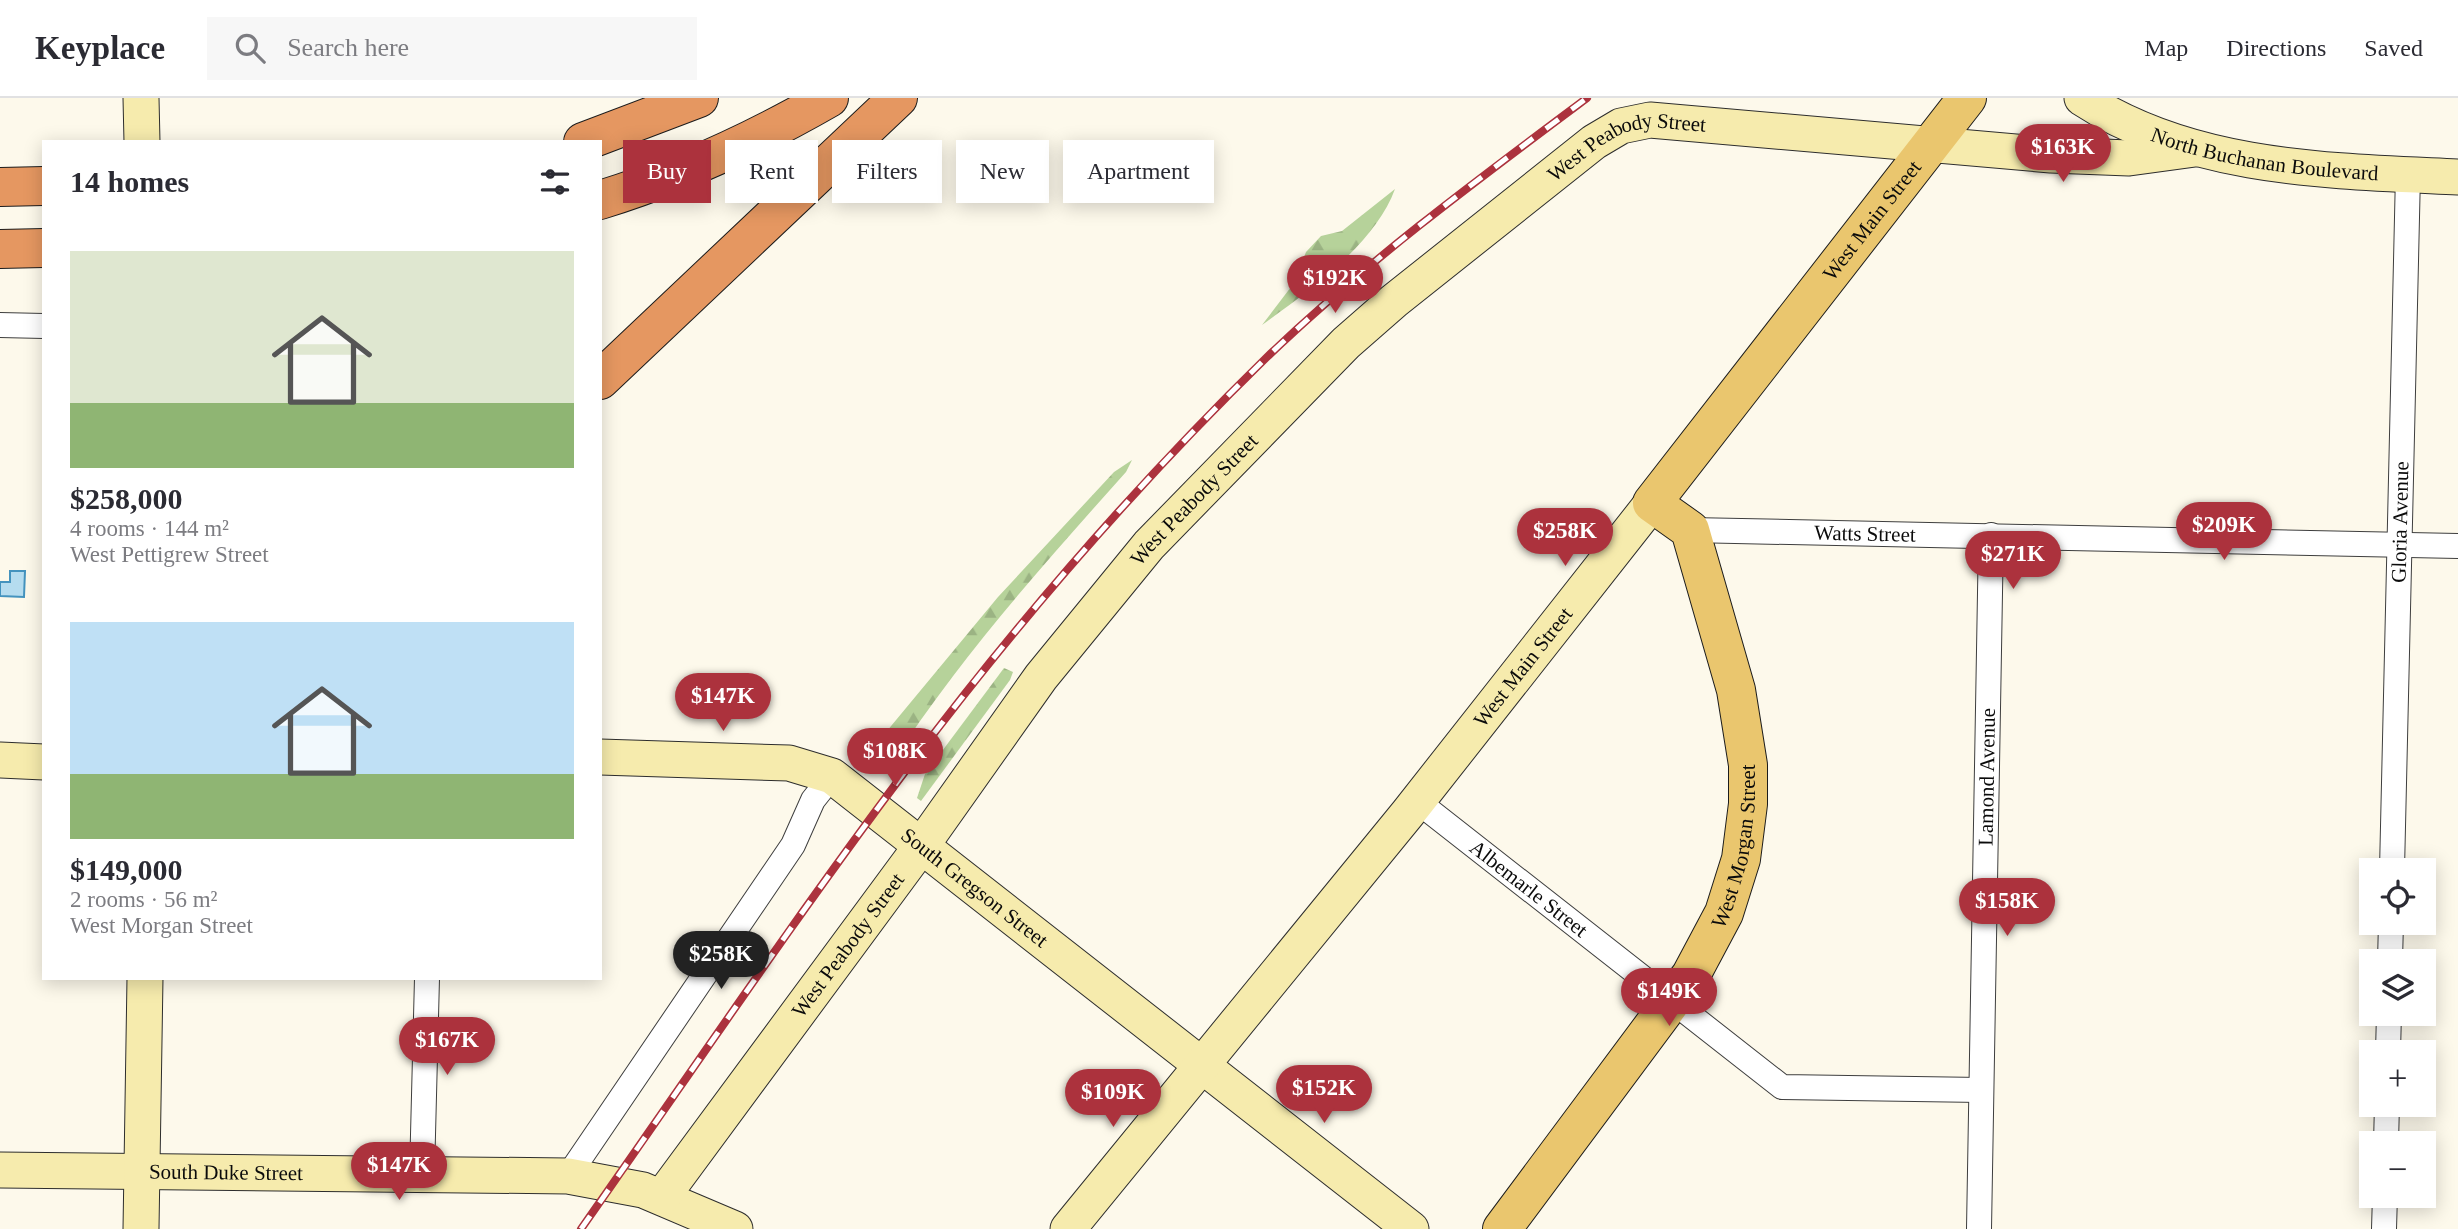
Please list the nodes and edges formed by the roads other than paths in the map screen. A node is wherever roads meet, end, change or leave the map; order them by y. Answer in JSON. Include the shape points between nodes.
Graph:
{"nodes":[{"id":1,"x":699,"y":98,"type":"edge"},
{"id":2,"x":829,"y":98,"type":"edge"},
{"id":3,"x":898,"y":98,"type":"edge"},
{"id":4,"x":1967,"y":98,"type":"edge"},
{"id":5,"x":2082,"y":98,"type":"edge"},
{"id":6,"x":588,"y":140,"type":"edge"},
{"id":7,"x":1931,"y":145,"type":"junction"},
{"id":8,"x":2195,"y":149,"type":"junction"},
{"id":9,"x":2408,"y":174,"type":"junction"},
{"id":10,"x":2458,"y":177,"type":"edge"},
{"id":11,"x":42,"y":186,"type":"edge"},
{"id":12,"x":0,"y":187,"type":"edge"},
{"id":13,"x":602,"y":199,"type":"edge"},
{"id":14,"x":42,"y":248,"type":"edge"},
{"id":15,"x":0,"y":249,"type":"edge"},
{"id":16,"x":0,"y":325,"type":"edge"},
{"id":17,"x":42,"y":326,"type":"edge"},
{"id":18,"x":602,"y":378,"type":"edge"},
{"id":19,"x":1652,"y":503,"type":"junction"},
{"id":20,"x":1690,"y":530,"type":"junction"},
{"id":21,"x":1991,"y":535,"type":"junction"},
{"id":22,"x":2400,"y":545,"type":"junction"},
{"id":23,"x":2458,"y":546,"type":"edge"},
{"id":24,"x":602,"y":757,"type":"edge"},
{"id":25,"x":0,"y":760,"type":"edge"},
{"id":26,"x":42,"y":762,"type":"edge"},
{"id":27,"x":832,"y":776,"type":"junction"},
{"id":28,"x":1417,"y":801,"type":"junction"},
{"id":29,"x":922,"y":845,"type":"junction"},
{"id":30,"x":2392,"y":858,"type":"edge"},
{"id":31,"x":145,"y":980,"type":"edge"},
{"id":32,"x":426,"y":980,"type":"edge"},
{"id":33,"x":1672,"y":1002,"type":"junction"},
{"id":34,"x":1202,"y":1065,"type":"junction"},
{"id":35,"x":1981,"y":1090,"type":"junction"},
{"id":36,"x":0,"y":1170,"type":"edge"},
{"id":37,"x":143,"y":1172,"type":"junction"},
{"id":38,"x":422,"y":1174,"type":"junction"},
{"id":39,"x":568,"y":1176,"type":"junction"},
{"id":40,"x":662,"y":1197,"type":"junction"},
{"id":41,"x":2385,"y":1208,"type":"edge"},
{"id":42,"x":141,"y":1229,"type":"edge"},
{"id":43,"x":735,"y":1229,"type":"edge"},
{"id":44,"x":1068,"y":1229,"type":"edge"},
{"id":45,"x":1411,"y":1229,"type":"edge"},
{"id":46,"x":1502,"y":1229,"type":"edge"},
{"id":47,"x":1979,"y":1229,"type":"edge"},
{"id":48,"x":2384,"y":1229,"type":"edge"}],
"edges":[{"from":1,"to":6,"type":"highway"},
{"from":2,"to":13,"type":"highway","via":[[736,148]]},
{"from":3,"to":18,"type":"highway"},
{"from":4,"to":7,"type":"main road","name":"West Main Street"},
{"from":5,"to":8,"type":"main road","name":"North Buchanan Boulevard","via":[[2137,127]]},
{"from":7,"to":8,"type":"main road","name":"West Peabody Street","via":[[2129,158]]},
{"from":7,"to":19,"type":"main road","name":"West Main Street"},
{"from":7,"to":29,"type":"main road","name":"West Peabody Street","via":[[1650,120],[1621,126],[1594,142],[1382,311],[1229,460],[1149,545],[1041,677]]},
{"from":8,"to":9,"type":"main road","name":"North Buchanan Boulevard","via":[[2283,164]]},
{"from":9,"to":10,"type":"main road","name":"North Buchanan Boulevard"},
{"from":9,"to":22,"type":"street","name":"Gloria Avenue"},
{"from":11,"to":12,"type":"highway"},
{"from":14,"to":15,"type":"highway"},
{"from":16,"to":17,"type":"street"},
{"from":19,"to":20,"type":"main road"},
{"from":19,"to":28,"type":"main road","name":"West Main Street"},
{"from":20,"to":21,"type":"street","name":"Watts Street"},
{"from":20,"to":33,"type":"main road","name":"West Morgan Street","via":[[1744,726],[1748,804],[1741,859],[1724,913]]},
{"from":21,"to":22,"type":"street","name":"Watts Street"},
{"from":21,"to":35,"type":"street","name":"Lamond Avenue"},
{"from":22,"to":23,"type":"street","name":"Watts Street"},
{"from":22,"to":30,"type":"street","name":"Gloria Avenue"},
{"from":24,"to":27,"type":"main road","name":"South Gregson Street","via":[[789,763]]},
{"from":25,"to":26,"type":"main road"},
{"from":27,"to":29,"type":"main road","name":"South Gregson Street"},
{"from":27,"to":39,"type":"street","via":[[813,800],[793,845]]},
{"from":28,"to":33,"type":"street","name":"Albemarle Street"},
{"from":28,"to":34,"type":"main road","name":"West Main Street"},
{"from":29,"to":34,"type":"main road","name":"South Gregson Street"},
{"from":29,"to":40,"type":"main road","name":"West Peabody Street"},
{"from":31,"to":37,"type":"main road"},
{"from":32,"to":38,"type":"street"},
{"from":33,"to":35,"type":"street","name":"Albemarle Street","via":[[1782,1087]]},
{"from":33,"to":46,"type":"main road","name":"West Morgan Street"},
{"from":34,"to":44,"type":"main road","name":"West Main Street"},
{"from":34,"to":45,"type":"main road","name":"South Gregson Street"},
{"from":35,"to":47,"type":"street","name":"Lamond Avenue"},
{"from":36,"to":37,"type":"main road","name":"South Duke Street"},
{"from":37,"to":38,"type":"main road","name":"South Duke Street"},
{"from":37,"to":42,"type":"main road"},
{"from":38,"to":39,"type":"main road","name":"South Duke Street"},
{"from":39,"to":40,"type":"main road","name":"South Duke Street"},
{"from":40,"to":43,"type":"main road","name":"South Duke Street"},
{"from":41,"to":48,"type":"street"}]}
